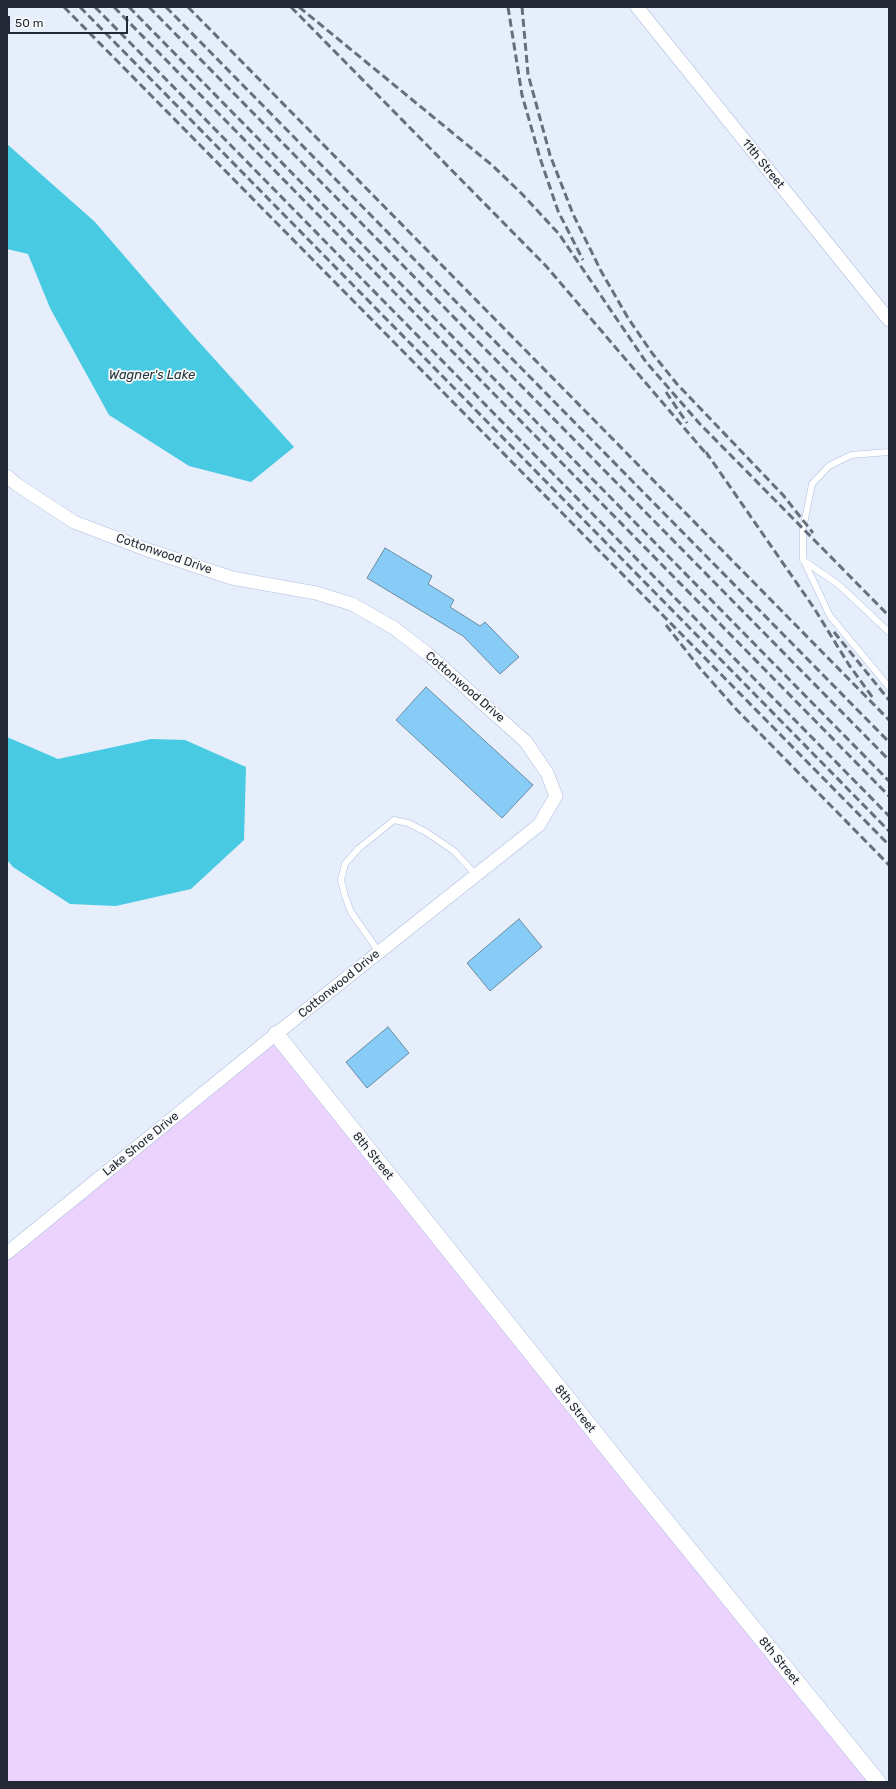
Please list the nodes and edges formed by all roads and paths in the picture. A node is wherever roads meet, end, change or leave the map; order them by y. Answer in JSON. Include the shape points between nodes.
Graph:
{"nodes":[{"id":1,"x":637,"y":7,"type":"edge"},
{"id":2,"x":889,"y":320,"type":"edge"},
{"id":3,"x":889,"y":452,"type":"edge"},
{"id":4,"x":7,"y":476,"type":"edge"},
{"id":5,"x":803,"y":560,"type":"junction"},
{"id":6,"x":889,"y":632,"type":"edge"},
{"id":7,"x":889,"y":686,"type":"edge"},
{"id":8,"x":476,"y":875,"type":"junction"},
{"id":9,"x":379,"y":952,"type":"junction"},
{"id":10,"x":276,"y":1034,"type":"junction"},
{"id":11,"x":7,"y":1253,"type":"edge"},
{"id":12,"x":878,"y":1782,"type":"edge"}],
"edges":[{"from":1,"to":2,"type":"street","name":"11th Street"},
{"from":3,"to":5,"type":"lane","via":[[851,454],[829,466],[812,484],[803,529]]},
{"from":4,"to":8,"type":"street","name":"Cottonwood Drive","via":[[74,522],[145,549],[232,578],[316,593],[352,604],[394,628],[429,655],[526,742],[547,772],[556,796],[539,825]]},
{"from":5,"to":6,"type":"lane","via":[[839,585]]},
{"from":5,"to":7,"type":"lane","via":[[830,616]]},
{"from":8,"to":9,"type":"street","name":"Cottonwood Drive"},
{"from":8,"to":9,"type":"lane","via":[[454,851],[426,832],[408,823],[394,820],[358,849],[345,864],[341,880],[351,912]]},
{"from":9,"to":10,"type":"street","name":"Cottonwood Drive"},
{"from":10,"to":11,"type":"street","name":"Lake Shore Drive"},
{"from":10,"to":12,"type":"street","name":"8th Street","via":[[636,1485]]}]}
